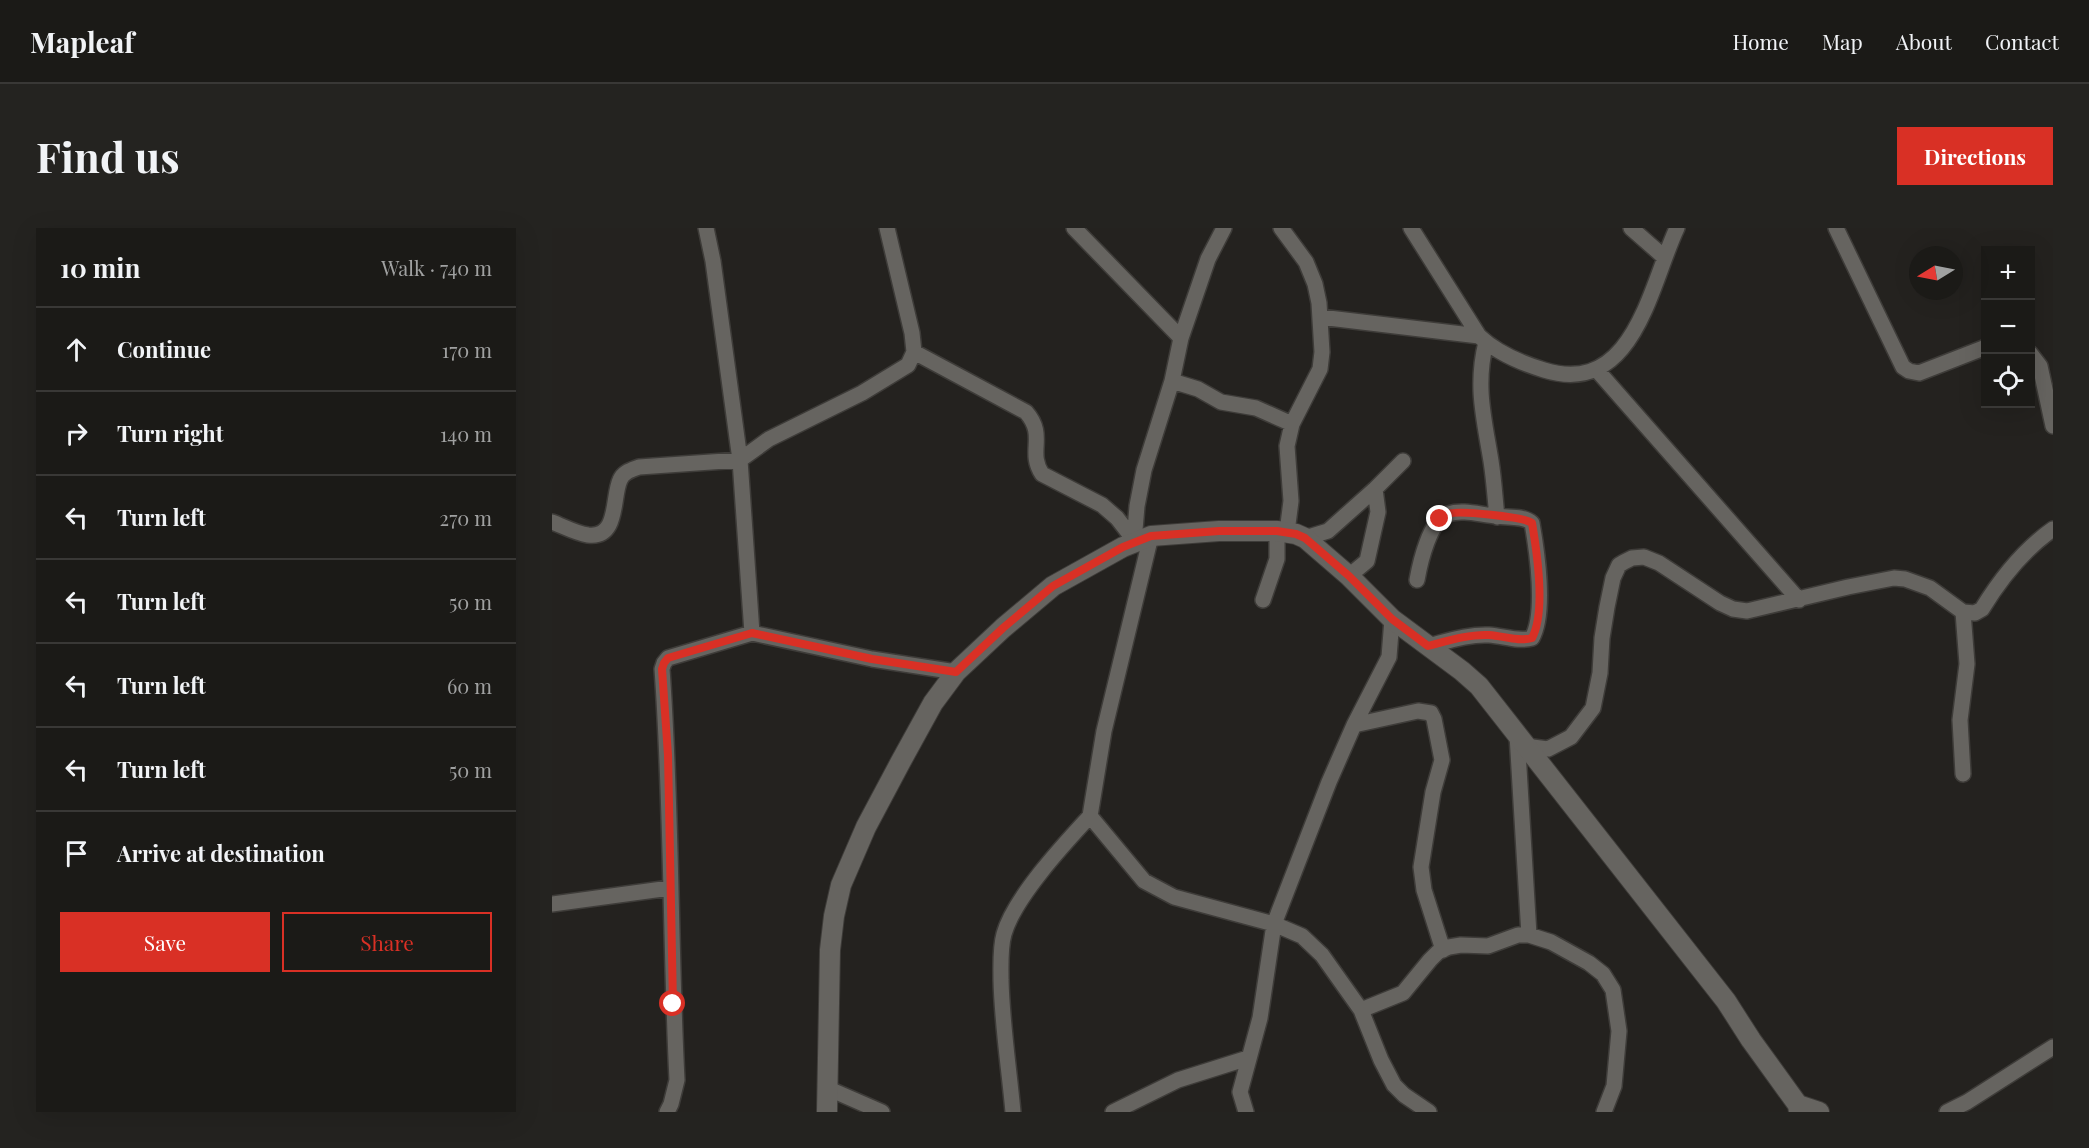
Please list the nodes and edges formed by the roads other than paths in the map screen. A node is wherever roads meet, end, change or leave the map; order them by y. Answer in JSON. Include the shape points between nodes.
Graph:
{"nodes":[{"id":1,"x":706,"y":228,"type":"edge"},
{"id":2,"x":887,"y":228,"type":"edge"},
{"id":3,"x":1074,"y":228,"type":"edge"},
{"id":4,"x":1224,"y":228,"type":"edge"},
{"id":5,"x":1281,"y":228,"type":"edge"},
{"id":6,"x":1412,"y":228,"type":"edge"},
{"id":7,"x":1631,"y":228,"type":"edge"},
{"id":8,"x":1677,"y":228,"type":"edge"},
{"id":9,"x":1836,"y":228,"type":"edge"},
{"id":10,"x":1664,"y":257,"type":"junction"},
{"id":11,"x":1320,"y":317,"type":"junction"},
{"id":12,"x":1181,"y":338,"type":"junction"},
{"id":13,"x":1483,"y":339,"type":"junction"},
{"id":14,"x":1981,"y":349,"type":"edge"},
{"id":15,"x":914,"y":352,"type":"junction"},
{"id":16,"x":2032,"y":354,"type":"edge"},
{"id":17,"x":1596,"y":369,"type":"junction"},
{"id":18,"x":1172,"y":381,"type":"junction"},
{"id":19,"x":1292,"y":424,"type":"junction"},
{"id":20,"x":2053,"y":426,"type":"edge"},
{"id":21,"x":740,"y":460,"type":"junction"},
{"id":22,"x":1403,"y":461,"type":"dead end"},
{"id":23,"x":1375,"y":489,"type":"junction"},
{"id":24,"x":1497,"y":517,"type":"junction"},
{"id":25,"x":552,"y":522,"type":"edge"},
{"id":26,"x":2053,"y":529,"type":"edge"},
{"id":27,"x":1290,"y":534,"type":"junction"},
{"id":28,"x":1136,"y":541,"type":"junction"},
{"id":29,"x":1349,"y":576,"type":"junction"},
{"id":30,"x":1417,"y":580,"type":"dead end"},
{"id":31,"x":1263,"y":600,"type":"dead end"},
{"id":32,"x":1799,"y":600,"type":"junction"},
{"id":33,"x":1963,"y":612,"type":"junction"},
{"id":34,"x":1392,"y":619,"type":"junction"},
{"id":35,"x":752,"y":633,"type":"junction"},
{"id":36,"x":1428,"y":646,"type":"junction"},
{"id":37,"x":956,"y":672,"type":"junction"},
{"id":38,"x":1354,"y":725,"type":"junction"},
{"id":39,"x":1521,"y":741,"type":"junction"},
{"id":40,"x":1963,"y":774,"type":"dead end"},
{"id":41,"x":1090,"y":816,"type":"junction"},
{"id":42,"x":670,"y":888,"type":"junction"},
{"id":43,"x":552,"y":904,"type":"edge"},
{"id":44,"x":1274,"y":924,"type":"junction"},
{"id":45,"x":1529,"y":934,"type":"junction"},
{"id":46,"x":1443,"y":950,"type":"junction"},
{"id":47,"x":1361,"y":1010,"type":"junction"},
{"id":48,"x":2053,"y":1047,"type":"edge"},
{"id":49,"x":1248,"y":1058,"type":"junction"},
{"id":50,"x":827,"y":1088,"type":"junction"},
{"id":51,"x":1798,"y":1109,"type":"edge"},
{"id":52,"x":667,"y":1112,"type":"edge"},
{"id":53,"x":827,"y":1112,"type":"edge"},
{"id":54,"x":882,"y":1112,"type":"edge"},
{"id":55,"x":1012,"y":1112,"type":"edge"},
{"id":56,"x":1113,"y":1112,"type":"edge"},
{"id":57,"x":1246,"y":1112,"type":"edge"},
{"id":58,"x":1429,"y":1112,"type":"edge"},
{"id":59,"x":1604,"y":1112,"type":"edge"},
{"id":60,"x":1819,"y":1112,"type":"edge"},
{"id":61,"x":1947,"y":1112,"type":"edge"}],
"edges":[{"from":1,"to":21,"type":"street"},
{"from":2,"to":15,"type":"street"},
{"from":3,"to":12,"type":"street"},
{"from":4,"to":12,"type":"street","via":[[1208,259]]},
{"from":5,"to":11,"type":"street","via":[[1306,262],[1315,284]]},
{"from":6,"to":13,"type":"street"},
{"from":7,"to":10,"type":"street"},
{"from":8,"to":10,"type":"street"},
{"from":9,"to":14,"type":"street","via":[[1903,367],[1919,373]]},
{"from":10,"to":17,"type":"street","via":[[1640,323],[1618,352]]},
{"from":11,"to":13,"type":"street"},
{"from":11,"to":19,"type":"street","via":[[1320,369]]},
{"from":12,"to":18,"type":"street"},
{"from":13,"to":17,"type":"street","via":[[1509,356],[1560,375],[1579,375]]},
{"from":13,"to":24,"type":"street","via":[[1479,386]]},
{"from":15,"to":21,"type":"street","via":[[908,365],[770,439]]},
{"from":15,"to":28,"type":"street","via":[[1026,412],[1036,427],[1036,454],[1042,474],[1102,505]]},
{"from":16,"to":20,"type":"street","via":[[2040,366]]},
{"from":17,"to":32,"type":"street"},
{"from":18,"to":19,"type":"street","via":[[1221,402],[1257,408]]},
{"from":18,"to":28,"type":"street","via":[[1144,470]]},
{"from":19,"to":27,"type":"street","via":[[1287,446]]},
{"from":21,"to":25,"type":"street","via":[[630,470],[620,480],[613,517],[600,534],[580,533]]},
{"from":21,"to":35,"type":"street"},
{"from":22,"to":23,"type":"street"},
{"from":23,"to":27,"type":"street","via":[[1328,531]]},
{"from":23,"to":29,"type":"street","via":[[1378,512],[1367,561]]},
{"from":24,"to":30,"type":"street","via":[[1458,513],[1440,519],[1429,538]]},
{"from":24,"to":36,"type":"street","via":[[1532,523],[1540,593],[1534,635],[1525,640],[1487,635],[1463,637]]},
{"from":26,"to":33,"type":"street","via":[[2011,567],[1982,609]]},
{"from":27,"to":28,"type":"street","via":[[1219,531]]},
{"from":27,"to":29,"type":"street"},
{"from":27,"to":31,"type":"street"},
{"from":28,"to":37,"type":"street","via":[[1053,586]]},
{"from":28,"to":41,"type":"street"},
{"from":29,"to":34,"type":"street"},
{"from":32,"to":33,"type":"street","via":[[1894,578],[1930,588]]},
{"from":32,"to":39,"type":"street","via":[[1747,611],[1733,609],[1659,563],[1644,557],[1624,562],[1613,578],[1606,607],[1593,708],[1571,736],[1548,749]]},
{"from":33,"to":40,"type":"street","via":[[1967,664],[1960,720]]},
{"from":34,"to":36,"type":"street"},
{"from":34,"to":38,"type":"street","via":[[1389,657]]},
{"from":35,"to":37,"type":"street","via":[[872,659]]},
{"from":35,"to":42,"type":"street","via":[[668,658],[662,669]]},
{"from":36,"to":39,"type":"street","via":[[1479,686]]},
{"from":37,"to":50,"type":"street","via":[[933,703],[900,763],[841,885],[830,950]]},
{"from":38,"to":44,"type":"street"},
{"from":38,"to":46,"type":"street","via":[[1418,711],[1431,713],[1434,719],[1442,760],[1421,867],[1427,903]]},
{"from":39,"to":45,"type":"street"},
{"from":39,"to":51,"type":"street","via":[[1726,1001]]},
{"from":41,"to":44,"type":"street","via":[[1144,881],[1174,897]]},
{"from":41,"to":55,"type":"street","via":[[1059,849],[1015,909],[1004,934],[1002,1003]]},
{"from":42,"to":43,"type":"street"},
{"from":42,"to":52,"type":"street","via":[[677,1080]]},
{"from":44,"to":47,"type":"street","via":[[1302,936],[1322,955]]},
{"from":44,"to":49,"type":"street","via":[[1260,1018]]},
{"from":45,"to":46,"type":"street","via":[[1488,946],[1461,945]]},
{"from":45,"to":59,"type":"street","via":[[1589,963],[1603,974],[1613,990],[1618,1050],[1614,1086]]},
{"from":46,"to":47,"type":"street","via":[[1403,993]]},
{"from":47,"to":58,"type":"street","via":[[1394,1085]]},
{"from":48,"to":61,"type":"street"},
{"from":49,"to":56,"type":"street","via":[[1178,1080]]},
{"from":49,"to":57,"type":"street","via":[[1239,1092]]},
{"from":50,"to":53,"type":"street"},
{"from":50,"to":54,"type":"street"},
{"from":51,"to":60,"type":"street"}]}
